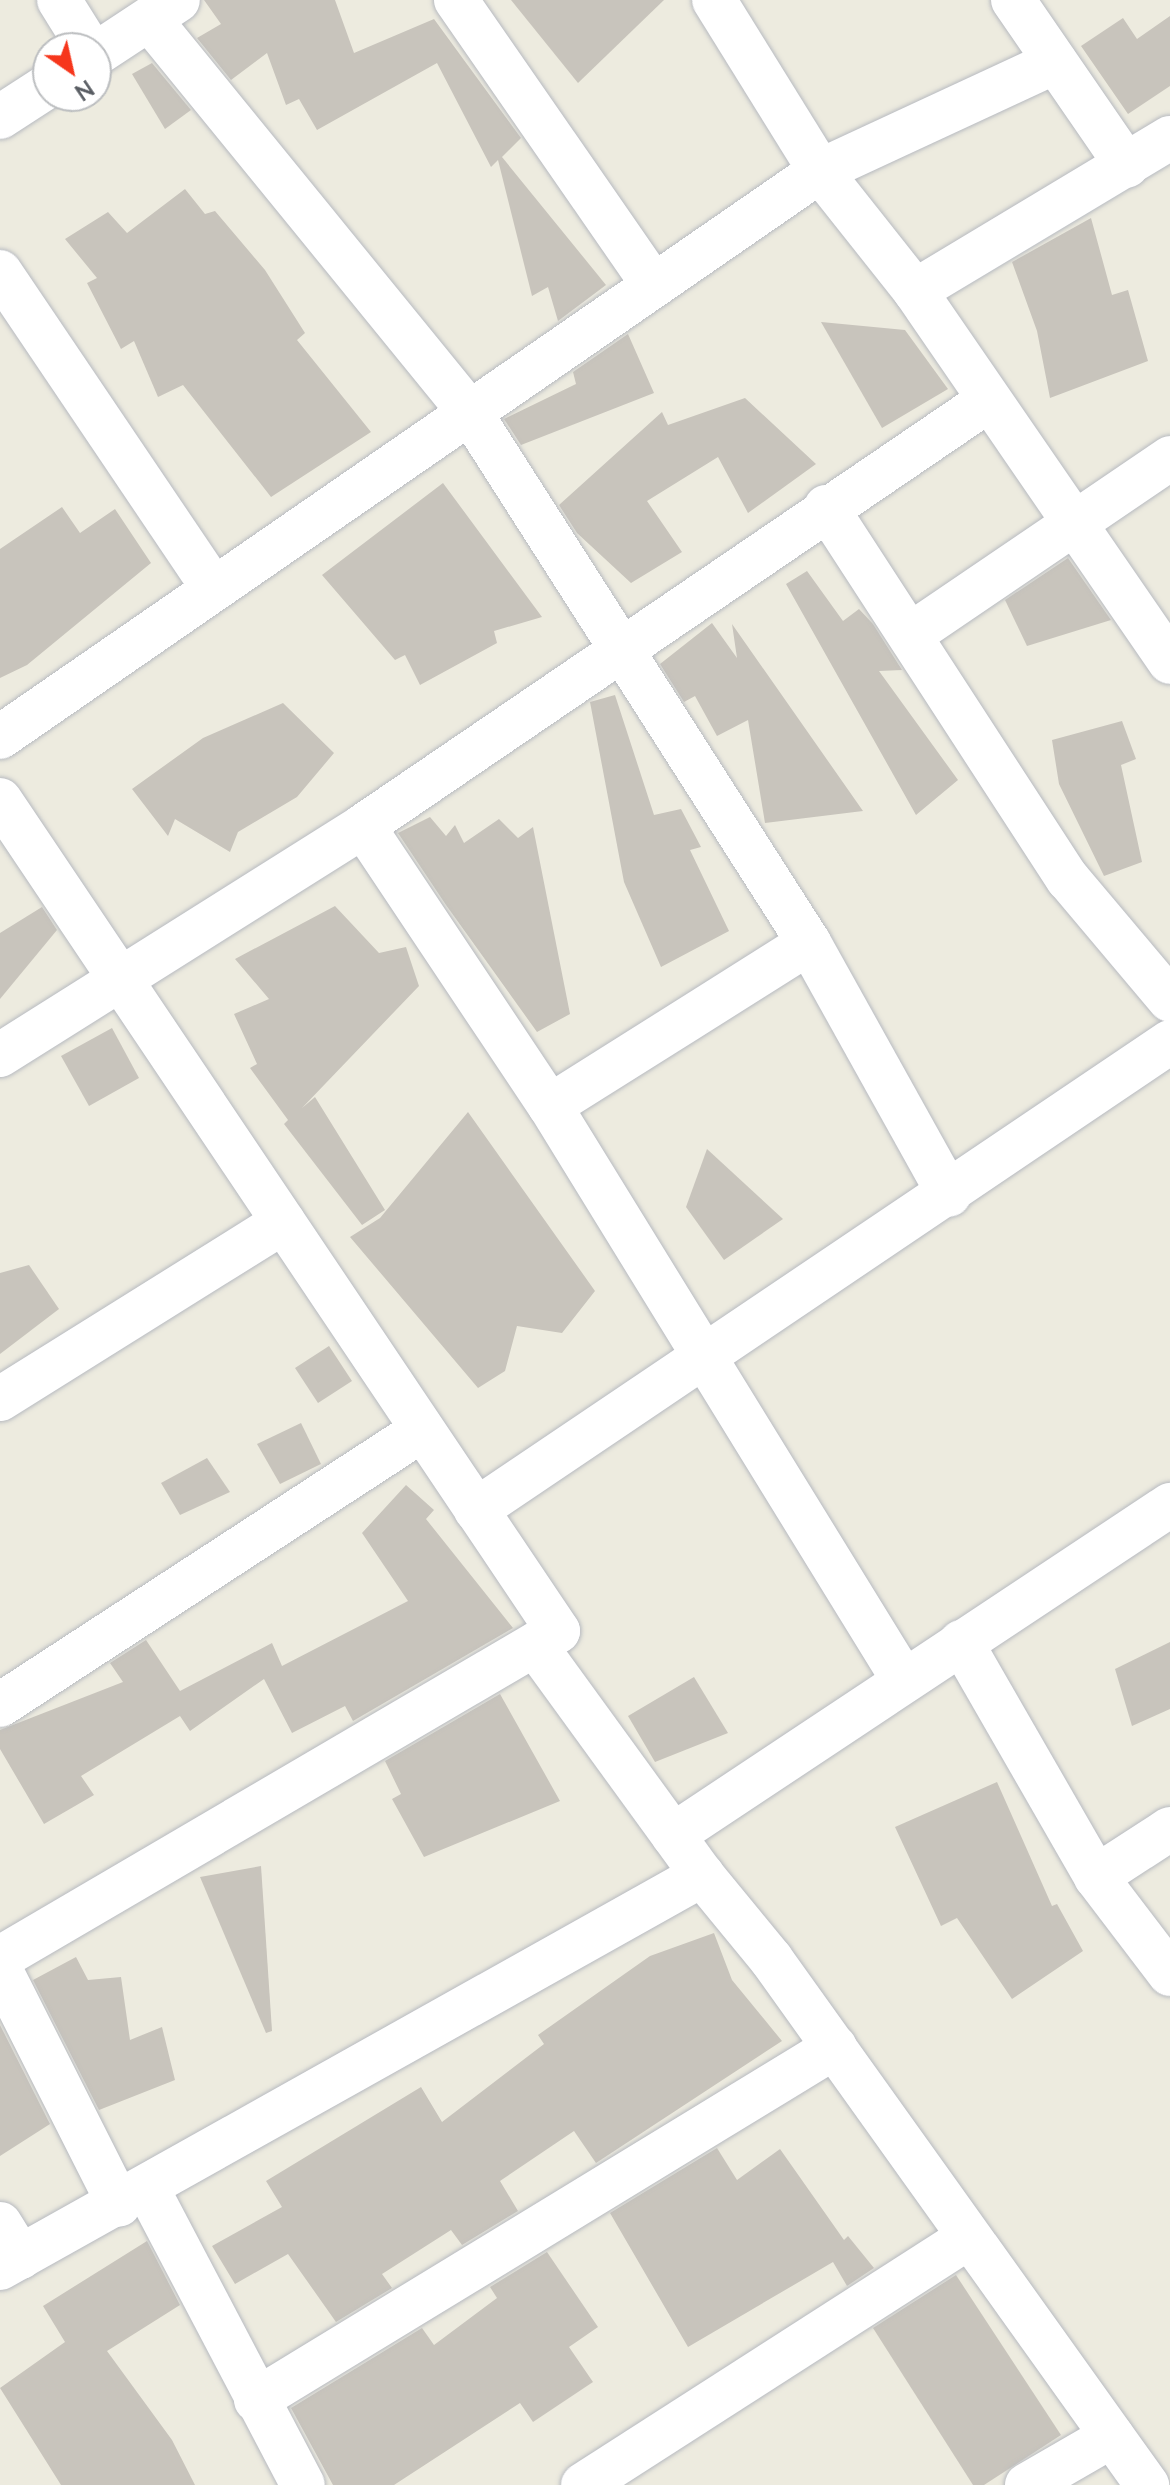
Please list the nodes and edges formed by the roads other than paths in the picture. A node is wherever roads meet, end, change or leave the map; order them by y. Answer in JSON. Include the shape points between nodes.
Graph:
{"nodes":[{"id":1,"x":59,"y":0,"type":"edge"},
{"id":2,"x":456,"y":0,"type":"edge"},
{"id":3,"x":714,"y":0,"type":"edge"},
{"id":4,"x":1013,"y":0,"type":"edge"},
{"id":5,"x":164,"y":10,"type":"edge"},
{"id":6,"x":79,"y":32,"type":"edge"},
{"id":7,"x":112,"y":44,"type":"edge"},
{"id":8,"x":1055,"y":62,"type":"junction"},
{"id":9,"x":32,"y":96,"type":"edge"},
{"id":10,"x":0,"y":117,"type":"edge"},
{"id":11,"x":1170,"y":138,"type":"edge"},
{"id":12,"x":1127,"y":166,"type":"junction"},
{"id":13,"x":820,"y":171,"type":"junction"},
{"id":14,"x":0,"y":272,"type":"edge"},
{"id":15,"x":653,"y":285,"type":"junction"},
{"id":16,"x":915,"y":291,"type":"junction"},
{"id":17,"x":989,"y":400,"type":"junction"},
{"id":18,"x":471,"y":414,"type":"junction"},
{"id":19,"x":1170,"y":458,"type":"edge"},
{"id":20,"x":826,"y":507,"type":"junction"},
{"id":21,"x":1076,"y":525,"type":"junction"},
{"id":22,"x":213,"y":588,"type":"junction"},
{"id":23,"x":910,"y":635,"type":"junction"},
{"id":24,"x":623,"y":651,"type":"junction"},
{"id":25,"x":1170,"y":662,"type":"edge"},
{"id":26,"x":0,"y":737,"type":"edge"},
{"id":27,"x":0,"y":800,"type":"edge"},
{"id":28,"x":363,"y":826,"type":"junction"},
{"id":29,"x":809,"y":943,"type":"junction"},
{"id":30,"x":122,"y":977,"type":"junction"},
{"id":31,"x":1170,"y":1000,"type":"edge"},
{"id":32,"x":1170,"y":1042,"type":"edge"},
{"id":33,"x":0,"y":1055,"type":"edge"},
{"id":34,"x":550,"y":1106,"type":"junction"},
{"id":35,"x":949,"y":1195,"type":"junction"},
{"id":36,"x":283,"y":1222,"type":"junction"},
{"id":37,"x":701,"y":1358,"type":"junction"},
{"id":38,"x":0,"y":1399,"type":"edge"},
{"id":39,"x":422,"y":1430,"type":"junction"},
{"id":40,"x":1170,"y":1505,"type":"edge"},
{"id":41,"x":476,"y":1510,"type":"junction"},
{"id":42,"x":961,"y":1642,"type":"junction"},
{"id":43,"x":535,"y":1645,"type":"junction"},
{"id":44,"x":904,"y":1681,"type":"junction"},
{"id":45,"x":0,"y":1705,"type":"edge"},
{"id":46,"x":1170,"y":1829,"type":"edge"},
{"id":47,"x":673,"y":1835,"type":"junction"},
{"id":48,"x":702,"y":1875,"type":"junction"},
{"id":49,"x":1096,"y":1877,"type":"junction"},
{"id":50,"x":0,"y":1958,"type":"edge"},
{"id":51,"x":0,"y":1969,"type":"edge"},
{"id":52,"x":1170,"y":1974,"type":"edge"},
{"id":53,"x":835,"y":2047,"type":"junction"},
{"id":54,"x":133,"y":2198,"type":"junction"},
{"id":55,"x":966,"y":2239,"type":"junction"},
{"id":56,"x":7,"y":2250,"type":"edge"},
{"id":57,"x":256,"y":2400,"type":"junction"},
{"id":58,"x":1112,"y":2436,"type":"junction"},
{"id":59,"x":303,"y":2485,"type":"edge"},
{"id":60,"x":583,"y":2485,"type":"edge"},
{"id":61,"x":1027,"y":2485,"type":"edge"},
{"id":62,"x":1147,"y":2485,"type":"edge"}],
"edges":[{"from":1,"to":6,"type":"street"},
{"from":2,"to":15,"type":"street"},
{"from":3,"to":13,"type":"street"},
{"from":4,"to":8,"type":"street"},
{"from":5,"to":7,"type":"street"},
{"from":5,"to":18,"type":"street"},
{"from":8,"to":12,"type":"street"},
{"from":8,"to":13,"type":"street"},
{"from":9,"to":10,"type":"street"},
{"from":11,"to":12,"type":"street"},
{"from":12,"to":16,"type":"street"},
{"from":13,"to":15,"type":"street"},
{"from":13,"to":16,"type":"street"},
{"from":14,"to":22,"type":"street"},
{"from":15,"to":18,"type":"street"},
{"from":16,"to":17,"type":"street"},
{"from":17,"to":20,"type":"street"},
{"from":17,"to":21,"type":"street"},
{"from":18,"to":22,"type":"street"},
{"from":18,"to":24,"type":"street"},
{"from":19,"to":21,"type":"street"},
{"from":20,"to":23,"type":"street"},
{"from":20,"to":24,"type":"street"},
{"from":21,"to":23,"type":"street"},
{"from":21,"to":25,"type":"street"},
{"from":22,"to":26,"type":"street"},
{"from":23,"to":31,"type":"street","via":[[1068,879]]},
{"from":24,"to":28,"type":"street"},
{"from":24,"to":29,"type":"street"},
{"from":27,"to":30,"type":"street"},
{"from":28,"to":30,"type":"street"},
{"from":28,"to":34,"type":"street"},
{"from":29,"to":34,"type":"street"},
{"from":29,"to":35,"type":"street"},
{"from":30,"to":33,"type":"street"},
{"from":30,"to":36,"type":"street"},
{"from":32,"to":35,"type":"street"},
{"from":34,"to":37,"type":"street"},
{"from":35,"to":37,"type":"street"},
{"from":36,"to":38,"type":"street"},
{"from":36,"to":39,"type":"street"},
{"from":37,"to":41,"type":"street"},
{"from":37,"to":44,"type":"street"},
{"from":39,"to":41,"type":"street"},
{"from":39,"to":45,"type":"street"},
{"from":40,"to":42,"type":"street"},
{"from":41,"to":43,"type":"street","via":[[558,1631]]},
{"from":42,"to":44,"type":"street"},
{"from":42,"to":49,"type":"street"},
{"from":43,"to":47,"type":"street"},
{"from":43,"to":50,"type":"street"},
{"from":44,"to":47,"type":"street"},
{"from":46,"to":49,"type":"street"},
{"from":47,"to":48,"type":"street"},
{"from":48,"to":53,"type":"street"},
{"from":48,"to":54,"type":"street"},
{"from":49,"to":52,"type":"street"},
{"from":51,"to":54,"type":"street"},
{"from":53,"to":55,"type":"street"},
{"from":53,"to":57,"type":"street"},
{"from":54,"to":56,"type":"street"},
{"from":54,"to":57,"type":"street"},
{"from":55,"to":58,"type":"street"},
{"from":55,"to":60,"type":"street"},
{"from":57,"to":59,"type":"street"},
{"from":58,"to":61,"type":"street"},
{"from":58,"to":62,"type":"street"}]}
